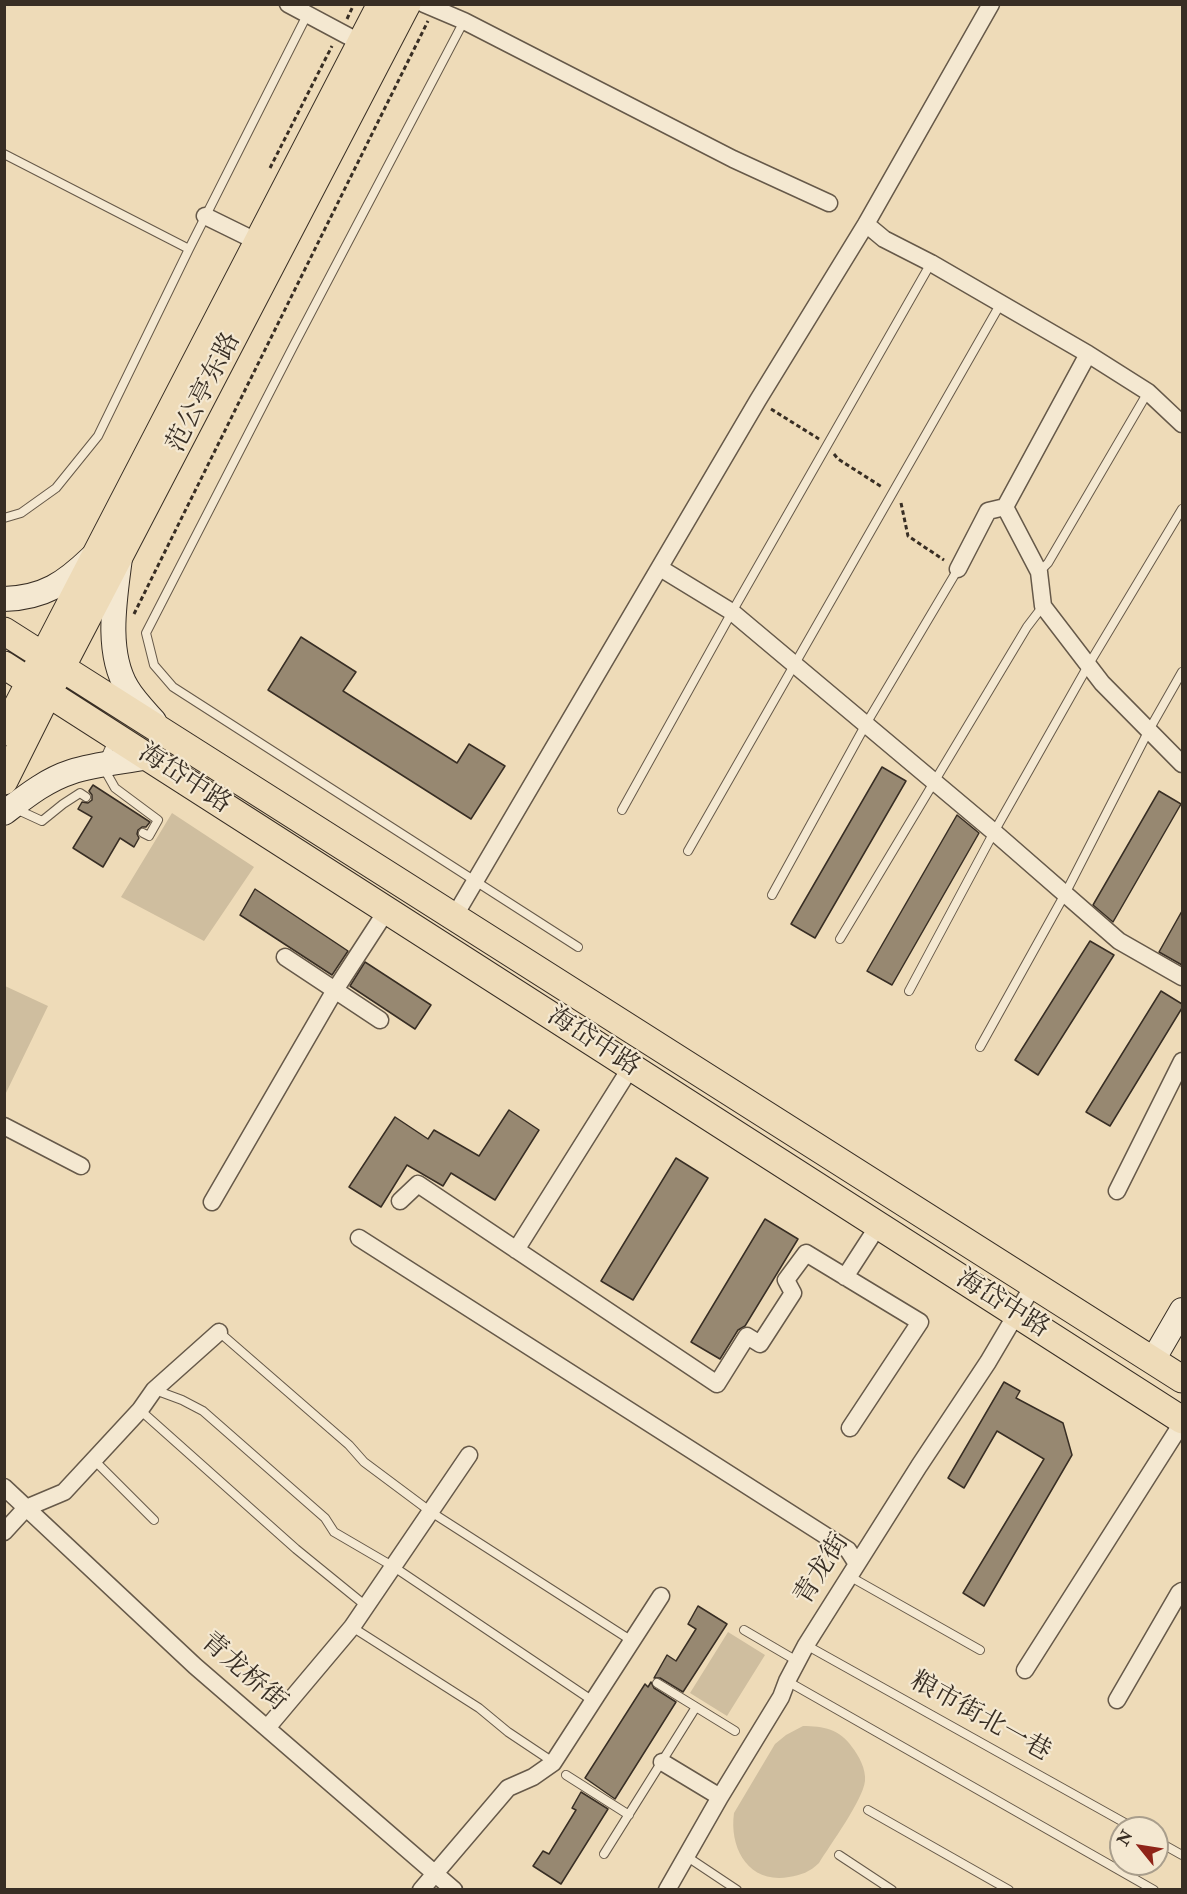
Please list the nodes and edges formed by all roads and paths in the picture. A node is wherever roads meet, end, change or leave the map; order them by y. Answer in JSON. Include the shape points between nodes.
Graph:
{"nodes":[{"id":1,"x":288,"y":4,"type":"edge"},
{"id":2,"x":381,"y":4,"type":"edge"},
{"id":3,"x":407,"y":4,"type":"edge"},
{"id":4,"x":991,"y":4,"type":"edge"},
{"id":5,"x":429,"y":6,"type":"edge"},
{"id":6,"x":307,"y":15,"type":"junction"},
{"id":7,"x":464,"y":21,"type":"junction"},
{"id":8,"x":361,"y":43,"type":"junction"},
{"id":9,"x":4,"y":154,"type":"edge"},
{"id":10,"x":829,"y":203,"type":"dead end"},
{"id":11,"x":205,"y":216,"type":"junction"},
{"id":12,"x":866,"y":224,"type":"junction"},
{"id":13,"x":258,"y":242,"type":"junction"},
{"id":14,"x":189,"y":249,"type":"junction"},
{"id":15,"x":931,"y":262,"type":"junction"},
{"id":16,"x":1001,"y":303,"type":"junction"},
{"id":17,"x":1088,"y":354,"type":"junction"},
{"id":18,"x":1148,"y":392,"type":"junction"},
{"id":19,"x":758,"y":400,"type":"junction"},
{"id":20,"x":1182,"y":424,"type":"edge"},
{"id":21,"x":827,"y":444,"type":"junction"},
{"id":22,"x":893,"y":494,"type":"junction"},
{"id":23,"x":1005,"y":507,"type":"junction"},
{"id":24,"x":1182,"y":509,"type":"edge"},
{"id":25,"x":4,"y":518,"type":"edge"},
{"id":26,"x":109,"y":554,"type":"junction"},
{"id":27,"x":660,"y":568,"type":"junction"},
{"id":28,"x":958,"y":569,"type":"junction"},
{"id":29,"x":1039,"y":572,"type":"junction"},
{"id":30,"x":4,"y":598,"type":"edge"},
{"id":31,"x":1043,"y":606,"type":"junction"},
{"id":32,"x":732,"y":612,"type":"junction"},
{"id":33,"x":132,"y":619,"type":"dead end"},
{"id":34,"x":4,"y":631,"type":"edge"},
{"id":35,"x":53,"y":662,"type":"junction"},
{"id":36,"x":1089,"y":664,"type":"junction"},
{"id":37,"x":4,"y":665,"type":"edge"},
{"id":38,"x":795,"y":665,"type":"junction"},
{"id":39,"x":1182,"y":672,"type":"edge"},
{"id":40,"x":39,"y":687,"type":"junction"},
{"id":41,"x":866,"y":724,"type":"junction"},
{"id":42,"x":1149,"y":730,"type":"junction"},
{"id":43,"x":4,"y":732,"type":"edge"},
{"id":44,"x":163,"y":732,"type":"junction"},
{"id":45,"x":115,"y":736,"type":"junction"},
{"id":46,"x":148,"y":757,"type":"junction"},
{"id":47,"x":1182,"y":764,"type":"edge"},
{"id":48,"x":102,"y":765,"type":"junction"},
{"id":49,"x":4,"y":781,"type":"edge"},
{"id":50,"x":934,"y":782,"type":"junction"},
{"id":51,"x":86,"y":797,"type":"dead end"},
{"id":52,"x":7,"y":808,"type":"edge"},
{"id":53,"x":622,"y":810,"type":"dead end"},
{"id":54,"x":143,"y":832,"type":"dead end"},
{"id":55,"x":994,"y":832,"type":"junction"},
{"id":56,"x":688,"y":852,"type":"dead end"},
{"id":57,"x":1065,"y":894,"type":"junction"},
{"id":58,"x":772,"y":895,"type":"dead end"},
{"id":59,"x":387,"y":910,"type":"junction"},
{"id":60,"x":454,"y":916,"type":"junction"},
{"id":61,"x":840,"y":939,"type":"dead end"},
{"id":62,"x":579,"y":947,"type":"dead end"},
{"id":63,"x":285,"y":957,"type":"dead end"},
{"id":64,"x":1182,"y":977,"type":"edge"},
{"id":65,"x":335,"y":990,"type":"junction"},
{"id":66,"x":909,"y":991,"type":"dead end"},
{"id":67,"x":380,"y":1020,"type":"dead end"},
{"id":68,"x":981,"y":1047,"type":"dead end"},
{"id":69,"x":1182,"y":1061,"type":"edge"},
{"id":70,"x":631,"y":1067,"type":"junction"},
{"id":71,"x":4,"y":1126,"type":"edge"},
{"id":72,"x":81,"y":1166,"type":"dead end"},
{"id":73,"x":1117,"y":1191,"type":"dead end"},
{"id":74,"x":212,"y":1202,"type":"dead end"},
{"id":75,"x":400,"y":1202,"type":"dead end"},
{"id":76,"x":878,"y":1227,"type":"junction"},
{"id":77,"x":359,"y":1238,"type":"dead end"},
{"id":78,"x":516,"y":1250,"type":"junction"},
{"id":79,"x":845,"y":1277,"type":"junction"},
{"id":80,"x":1034,"y":1284,"type":"junction"},
{"id":81,"x":1182,"y":1310,"type":"edge"},
{"id":82,"x":1016,"y":1313,"type":"junction"},
{"id":83,"x":219,"y":1332,"type":"joint"},
{"id":84,"x":1173,"y":1368,"type":"edge"},
{"id":85,"x":154,"y":1390,"type":"junction"},
{"id":86,"x":140,"y":1410,"type":"junction"},
{"id":87,"x":1182,"y":1421,"type":"edge"},
{"id":88,"x":850,"y":1428,"type":"dead end"},
{"id":89,"x":469,"y":1455,"type":"dead end"},
{"id":90,"x":94,"y":1460,"type":"junction"},
{"id":91,"x":4,"y":1487,"type":"edge"},
{"id":92,"x":26,"y":1508,"type":"junction"},
{"id":93,"x":430,"y":1512,"type":"junction"},
{"id":94,"x":154,"y":1520,"type":"dead end"},
{"id":95,"x":4,"y":1532,"type":"edge"},
{"id":96,"x":394,"y":1567,"type":"junction"},
{"id":97,"x":853,"y":1570,"type":"junction"},
{"id":98,"x":1182,"y":1591,"type":"edge"},
{"id":99,"x":661,"y":1596,"type":"dead end"},
{"id":100,"x":366,"y":1606,"type":"junction"},
{"id":101,"x":352,"y":1627,"type":"junction"},
{"id":102,"x":744,"y":1630,"type":"dead end"},
{"id":103,"x":632,"y":1641,"type":"junction"},
{"id":104,"x":806,"y":1645,"type":"junction"},
{"id":105,"x":980,"y":1650,"type":"dead end"},
{"id":106,"x":797,"y":1662,"type":"junction"},
{"id":107,"x":1025,"y":1670,"type":"dead end"},
{"id":108,"x":787,"y":1681,"type":"junction"},
{"id":109,"x":657,"y":1683,"type":"dead end"},
{"id":110,"x":1117,"y":1700,"type":"dead end"},
{"id":111,"x":593,"y":1701,"type":"junction"},
{"id":112,"x":696,"y":1707,"type":"junction"},
{"id":113,"x":267,"y":1728,"type":"junction"},
{"id":114,"x":735,"y":1731,"type":"dead end"},
{"id":115,"x":554,"y":1762,"type":"junction"},
{"id":116,"x":662,"y":1762,"type":"junction"},
{"id":117,"x":566,"y":1775,"type":"dead end"},
{"id":118,"x":720,"y":1797,"type":"junction"},
{"id":119,"x":868,"y":1810,"type":"dead end"},
{"id":120,"x":629,"y":1815,"type":"junction"},
{"id":121,"x":1112,"y":1816,"type":"edge"},
{"id":122,"x":1169,"y":1847,"type":"edge"},
{"id":123,"x":604,"y":1854,"type":"dead end"},
{"id":124,"x":839,"y":1855,"type":"dead end"},
{"id":125,"x":1182,"y":1855,"type":"edge"},
{"id":126,"x":686,"y":1856,"type":"junction"},
{"id":127,"x":435,"y":1873,"type":"junction"},
{"id":128,"x":421,"y":1890,"type":"edge"},
{"id":129,"x":454,"y":1890,"type":"edge"},
{"id":130,"x":667,"y":1890,"type":"edge"},
{"id":131,"x":736,"y":1890,"type":"edge"},
{"id":132,"x":892,"y":1890,"type":"edge"},
{"id":133,"x":1009,"y":1890,"type":"edge"},
{"id":134,"x":1154,"y":1890,"type":"edge"}],
"edges":[{"from":1,"to":6,"type":"street"},
{"from":2,"to":8,"type":"main road","name":"范公亭东路"},
{"from":3,"to":26,"type":"main road","name":"范公亭东路"},
{"from":4,"to":12,"type":"street"},
{"from":5,"to":7,"type":"street"},
{"from":5,"to":33,"type":"path"},
{"from":6,"to":8,"type":"street"},
{"from":6,"to":11,"type":"lane"},
{"from":7,"to":10,"type":"street","via":[[734,159]]},
{"from":7,"to":62,"type":"lane","via":[[146,633],[154,665],[173,687]]},
{"from":8,"to":13,"type":"main road","name":"范公亭东路"},
{"from":9,"to":14,"type":"lane"},
{"from":11,"to":13,"type":"street"},
{"from":11,"to":14,"type":"lane"},
{"from":12,"to":15,"type":"street","via":[[884,239]]},
{"from":12,"to":19,"type":"street"},
{"from":13,"to":26,"type":"main road","name":"范公亭东路"},
{"from":14,"to":25,"type":"lane","via":[[98,436],[56,488],[21,513]]},
{"from":15,"to":16,"type":"street"},
{"from":15,"to":21,"type":"lane"},
{"from":16,"to":17,"type":"street"},
{"from":16,"to":22,"type":"lane"},
{"from":17,"to":18,"type":"street"},
{"from":17,"to":23,"type":"street"},
{"from":18,"to":20,"type":"street"},
{"from":18,"to":29,"type":"lane","via":[[1048,563]]},
{"from":19,"to":21,"type":"path"},
{"from":19,"to":27,"type":"street"},
{"from":21,"to":22,"type":"path","via":[[838,459]]},
{"from":21,"to":32,"type":"lane"},
{"from":22,"to":28,"type":"path","via":[[902,503],[908,536]]},
{"from":22,"to":38,"type":"lane"},
{"from":23,"to":28,"type":"street","via":[[988,511]]},
{"from":23,"to":29,"type":"street"},
{"from":24,"to":36,"type":"lane"},
{"from":26,"to":30,"type":"street","via":[[49,590],[26,598]]},
{"from":26,"to":35,"type":"main road","name":"范公亭东路"},
{"from":26,"to":44,"type":"street","via":[[119,672],[126,688]]},
{"from":27,"to":32,"type":"street"},
{"from":27,"to":60,"type":"street"},
{"from":28,"to":41,"type":"lane"},
{"from":29,"to":31,"type":"street"},
{"from":31,"to":36,"type":"street"},
{"from":31,"to":50,"type":"lane"},
{"from":32,"to":38,"type":"street"},
{"from":32,"to":53,"type":"lane"},
{"from":34,"to":35,"type":"main road","name":"海岱中路"},
{"from":35,"to":40,"type":"main road","name":"范公亭东路"},
{"from":35,"to":44,"type":"main road","name":"海岱中路"},
{"from":36,"to":42,"type":"street","via":[[1102,683]]},
{"from":36,"to":55,"type":"lane"},
{"from":37,"to":40,"type":"main road","name":"海岱中路"},
{"from":38,"to":41,"type":"street"},
{"from":38,"to":56,"type":"lane"},
{"from":39,"to":42,"type":"lane"},
{"from":40,"to":43,"type":"main road","name":"范公亭东路"},
{"from":40,"to":45,"type":"main road","name":"海岱中路"},
{"from":40,"to":49,"type":"main road","name":"范公亭东路"},
{"from":41,"to":50,"type":"street"},
{"from":41,"to":58,"type":"lane"},
{"from":42,"to":47,"type":"street"},
{"from":42,"to":57,"type":"lane"},
{"from":44,"to":60,"type":"main road","name":"海岱中路"},
{"from":45,"to":46,"type":"main road","name":"海岱中路"},
{"from":45,"to":48,"type":"lane"},
{"from":46,"to":48,"type":"street"},
{"from":46,"to":59,"type":"main road","name":"海岱中路"},
{"from":48,"to":52,"type":"street","via":[[69,772]]},
{"from":48,"to":54,"type":"lane","via":[[116,788],[158,820],[149,836]]},
{"from":50,"to":55,"type":"street"},
{"from":50,"to":61,"type":"lane"},
{"from":51,"to":52,"type":"lane","via":[[80,793],[42,821]]},
{"from":55,"to":57,"type":"street"},
{"from":55,"to":66,"type":"lane"},
{"from":57,"to":64,"type":"street","via":[[1119,941]]},
{"from":57,"to":68,"type":"lane"},
{"from":59,"to":65,"type":"street"},
{"from":59,"to":70,"type":"main road","name":"海岱中路"},
{"from":60,"to":80,"type":"main road","name":"海岱中路"},
{"from":63,"to":65,"type":"street"},
{"from":65,"to":67,"type":"street"},
{"from":65,"to":74,"type":"street"},
{"from":69,"to":73,"type":"street"},
{"from":70,"to":76,"type":"main road","name":"海岱中路"},
{"from":70,"to":78,"type":"street"},
{"from":71,"to":72,"type":"street"},
{"from":75,"to":78,"type":"street","via":[[418,1184]]},
{"from":76,"to":79,"type":"street"},
{"from":76,"to":82,"type":"main road","name":"海岱中路"},
{"from":77,"to":97,"type":"street","via":[[848,1550]]},
{"from":78,"to":79,"type":"street","via":[[717,1384],[747,1336],[760,1344],[793,1293],[786,1280],[806,1253]]},
{"from":79,"to":88,"type":"street","via":[[920,1322]]},
{"from":80,"to":82,"type":"street","name":"青龙街"},
{"from":80,"to":84,"type":"main road","name":"海岱中路"},
{"from":81,"to":84,"type":"street"},
{"from":82,"to":87,"type":"main road","name":"海岱中路"},
{"from":82,"to":97,"type":"street","name":"青龙街"},
{"from":83,"to":85,"type":"street"},
{"from":83,"to":93,"type":"lane","via":[[364,1462]]},
{"from":85,"to":86,"type":"street"},
{"from":85,"to":96,"type":"lane","via":[[203,1411],[326,1518],[334,1532]]},
{"from":86,"to":90,"type":"street"},
{"from":86,"to":100,"type":"lane"},
{"from":87,"to":107,"type":"street"},
{"from":89,"to":93,"type":"street"},
{"from":90,"to":92,"type":"street","via":[[64,1492]]},
{"from":90,"to":94,"type":"lane"},
{"from":91,"to":92,"type":"street","name":"青龙桥街"},
{"from":92,"to":95,"type":"street"},
{"from":92,"to":113,"type":"street","name":"青龙桥街"},
{"from":93,"to":96,"type":"street"},
{"from":93,"to":103,"type":"lane"},
{"from":96,"to":100,"type":"street"},
{"from":96,"to":111,"type":"lane"},
{"from":97,"to":104,"type":"street","name":"青龙街"},
{"from":97,"to":105,"type":"lane"},
{"from":98,"to":110,"type":"street"},
{"from":99,"to":103,"type":"street"},
{"from":100,"to":101,"type":"street"},
{"from":101,"to":113,"type":"street"},
{"from":101,"to":115,"type":"lane","via":[[479,1708]]},
{"from":102,"to":106,"type":"lane"},
{"from":103,"to":111,"type":"street"},
{"from":104,"to":106,"type":"street","name":"青龙街"},
{"from":104,"to":121,"type":"lane","name":"粮市街北一巷"},
{"from":106,"to":108,"type":"street","name":"青龙街"},
{"from":108,"to":118,"type":"street","name":"青龙街"},
{"from":108,"to":134,"type":"lane"},
{"from":109,"to":112,"type":"lane"},
{"from":111,"to":115,"type":"street"},
{"from":112,"to":114,"type":"lane"},
{"from":112,"to":116,"type":"lane"},
{"from":113,"to":127,"type":"street","name":"青龙桥街"},
{"from":115,"to":127,"type":"street","via":[[508,1788]]},
{"from":116,"to":118,"type":"street"},
{"from":116,"to":120,"type":"lane"},
{"from":117,"to":120,"type":"lane"},
{"from":118,"to":126,"type":"street","name":"青龙街"},
{"from":119,"to":133,"type":"lane"},
{"from":120,"to":123,"type":"lane"},
{"from":122,"to":125,"type":"lane"},
{"from":124,"to":132,"type":"lane"},
{"from":126,"to":130,"type":"street","name":"青龙街"},
{"from":126,"to":131,"type":"lane"},
{"from":127,"to":128,"type":"street"},
{"from":127,"to":129,"type":"street","name":"青龙桥街"}]}
